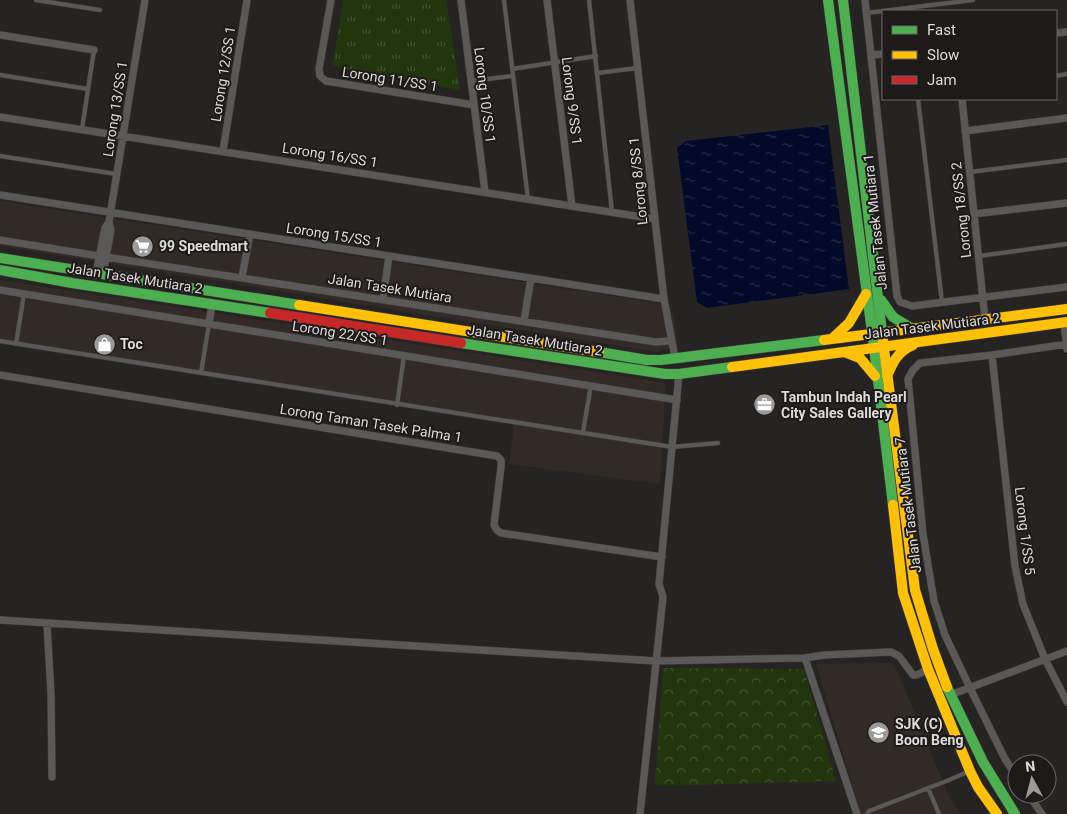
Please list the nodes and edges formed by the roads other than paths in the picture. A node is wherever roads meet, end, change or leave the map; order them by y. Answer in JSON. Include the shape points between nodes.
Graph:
{"nodes":[{"id":1,"x":36,"y":0,"type":"edge"},
{"id":2,"x":145,"y":0,"type":"edge"},
{"id":3,"x":247,"y":0,"type":"edge"},
{"id":4,"x":331,"y":0,"type":"edge"},
{"id":5,"x":461,"y":0,"type":"edge"},
{"id":6,"x":504,"y":0,"type":"edge"},
{"id":7,"x":547,"y":0,"type":"edge"},
{"id":8,"x":589,"y":0,"type":"edge"},
{"id":9,"x":630,"y":0,"type":"edge"},
{"id":10,"x":828,"y":0,"type":"edge"},
{"id":11,"x":843,"y":0,"type":"edge"},
{"id":12,"x":865,"y":0,"type":"edge"},
{"id":13,"x":973,"y":0,"type":"edge"},
{"id":14,"x":100,"y":10,"type":"dead end"},
{"id":15,"x":891,"y":10,"type":"edge"},
{"id":16,"x":882,"y":11,"type":"edge"},
{"id":17,"x":866,"y":13,"type":"junction"},
{"id":18,"x":0,"y":34,"type":"edge"},
{"id":19,"x":94,"y":50,"type":"joint"},
{"id":20,"x":882,"y":54,"type":"edge"},
{"id":21,"x":871,"y":55,"type":"junction"},
{"id":22,"x":596,"y":56,"type":"junction"},
{"id":23,"x":555,"y":62,"type":"junction"},
{"id":24,"x":638,"y":68,"type":"junction"},
{"id":25,"x":512,"y":69,"type":"junction"},
{"id":26,"x":598,"y":73,"type":"junction"},
{"id":27,"x":0,"y":75,"type":"edge"},
{"id":28,"x":513,"y":76,"type":"junction"},
{"id":29,"x":471,"y":81,"type":"junction"},
{"id":30,"x":88,"y":90,"type":"junction"},
{"id":31,"x":918,"y":100,"type":"edge"},
{"id":32,"x":962,"y":100,"type":"edge"},
{"id":33,"x":474,"y":105,"type":"junction"},
{"id":34,"x":0,"y":117,"type":"edge"},
{"id":35,"x":1067,"y":118,"type":"edge"},
{"id":36,"x":82,"y":129,"type":"junction"},
{"id":37,"x":965,"y":130,"type":"junction"},
{"id":38,"x":124,"y":136,"type":"junction"},
{"id":39,"x":223,"y":151,"type":"junction"},
{"id":40,"x":0,"y":156,"type":"edge"},
{"id":41,"x":1067,"y":160,"type":"edge"},
{"id":42,"x":970,"y":172,"type":"junction"},
{"id":43,"x":118,"y":174,"type":"junction"},
{"id":44,"x":485,"y":192,"type":"junction"},
{"id":45,"x":0,"y":194,"type":"edge"},
{"id":46,"x":528,"y":199,"type":"junction"},
{"id":47,"x":1067,"y":203,"type":"edge"},
{"id":48,"x":572,"y":206,"type":"junction"},
{"id":49,"x":111,"y":212,"type":"junction"},
{"id":50,"x":612,"y":212,"type":"junction"},
{"id":51,"x":974,"y":214,"type":"junction"},
{"id":52,"x":655,"y":219,"type":"junction"},
{"id":53,"x":250,"y":234,"type":"junction"},
{"id":54,"x":0,"y":240,"type":"edge"},
{"id":55,"x":1067,"y":244,"type":"edge"},
{"id":56,"x":103,"y":256,"type":"junction"},
{"id":57,"x":389,"y":256,"type":"junction"},
{"id":58,"x":979,"y":256,"type":"junction"},
{"id":59,"x":0,"y":258,"type":"edge"},
{"id":60,"x":0,"y":270,"type":"edge"},
{"id":61,"x":99,"y":274,"type":"junction"},
{"id":62,"x":242,"y":277,"type":"junction"},
{"id":63,"x":531,"y":278,"type":"junction"},
{"id":64,"x":72,"y":283,"type":"junction"},
{"id":65,"x":1067,"y":287,"type":"edge"},
{"id":66,"x":0,"y":290,"type":"edge"},
{"id":67,"x":125,"y":291,"type":"junction"},
{"id":68,"x":878,"y":292,"type":"junction"},
{"id":69,"x":866,"y":293,"type":"junction"},
{"id":70,"x":24,"y":294,"type":"junction"},
{"id":71,"x":983,"y":297,"type":"junction"},
{"id":72,"x":383,"y":299,"type":"junction"},
{"id":73,"x":664,"y":299,"type":"junction"},
{"id":74,"x":942,"y":302,"type":"junction"},
{"id":75,"x":212,"y":304,"type":"junction"},
{"id":76,"x":1067,"y":309,"type":"edge"},
{"id":77,"x":985,"y":319,"type":"junction"},
{"id":78,"x":524,"y":321,"type":"junction"},
{"id":79,"x":1065,"y":323,"type":"edge"},
{"id":80,"x":209,"y":324,"type":"junction"},
{"id":81,"x":912,"y":329,"type":"junction"},
{"id":82,"x":883,"y":333,"type":"junction"},
{"id":83,"x":872,"y":334,"type":"junction"},
{"id":84,"x":831,"y":339,"type":"junction"},
{"id":85,"x":0,"y":341,"type":"edge"},
{"id":86,"x":670,"y":341,"type":"junction"},
{"id":87,"x":921,"y":341,"type":"junction"},
{"id":88,"x":16,"y":344,"type":"junction"},
{"id":89,"x":1067,"y":344,"type":"edge"},
{"id":90,"x":879,"y":346,"type":"junction"},
{"id":91,"x":1067,"y":349,"type":"edge"},
{"id":92,"x":835,"y":352,"type":"junction"},
{"id":93,"x":992,"y":355,"type":"junction"},
{"id":94,"x":404,"y":356,"type":"junction"},
{"id":95,"x":675,"y":358,"type":"junction"},
{"id":96,"x":201,"y":373,"type":"junction"},
{"id":97,"x":679,"y":374,"type":"junction"},
{"id":98,"x":0,"y":375,"type":"edge"},
{"id":99,"x":882,"y":378,"type":"junction"},
{"id":100,"x":590,"y":385,"type":"junction"},
{"id":101,"x":677,"y":400,"type":"junction"},
{"id":102,"x":397,"y":404,"type":"junction"},
{"id":103,"x":583,"y":432,"type":"junction"},
{"id":104,"x":718,"y":443,"type":"dead end"},
{"id":105,"x":672,"y":447,"type":"junction"},
{"id":106,"x":662,"y":557,"type":"junction"},
{"id":107,"x":0,"y":620,"type":"edge"},
{"id":108,"x":47,"y":624,"type":"junction"},
{"id":109,"x":1067,"y":650,"type":"edge"},
{"id":110,"x":805,"y":658,"type":"junction"},
{"id":111,"x":1045,"y":659,"type":"junction"},
{"id":112,"x":656,"y":661,"type":"junction"},
{"id":113,"x":928,"y":670,"type":"junction"},
{"id":114,"x":970,"y":688,"type":"junction"},
{"id":115,"x":950,"y":695,"type":"junction"},
{"id":116,"x":1067,"y":702,"type":"edge"},
{"id":117,"x":1007,"y":761,"type":"edge"},
{"id":118,"x":970,"y":771,"type":"junction"},
{"id":119,"x":52,"y":778,"type":"dead end"},
{"id":120,"x":928,"y":788,"type":"junction"},
{"id":121,"x":640,"y":814,"type":"edge"},
{"id":122,"x":857,"y":814,"type":"edge"},
{"id":123,"x":867,"y":814,"type":"edge"},
{"id":124,"x":939,"y":814,"type":"edge"},
{"id":125,"x":997,"y":814,"type":"edge"},
{"id":126,"x":1015,"y":814,"type":"edge"}],
"edges":[{"from":1,"to":14,"type":"lane"},
{"from":2,"to":38,"type":"street","name":"Lorong 13/SS 1"},
{"from":3,"to":39,"type":"street","name":"Lorong 12/SS 1"},
{"from":4,"to":33,"type":"street","name":"Lorong 11/SS 1","via":[[320,69],[320,76],[326,81]]},
{"from":5,"to":29,"type":"street","name":"Lorong 10/SS 1"},
{"from":6,"to":25,"type":"lane"},
{"from":7,"to":23,"type":"street","name":"Lorong 9/SS 1"},
{"from":8,"to":22,"type":"lane"},
{"from":9,"to":24,"type":"street","name":"Lorong 8/SS 1"},
{"from":10,"to":69,"type":"street","name":"Jalan Tasek Mutiara 1"},
{"from":11,"to":68,"type":"street","name":"Jalan Tasek Mutiara 1"},
{"from":12,"to":17,"type":"street","name":"Jalan Tasek Mutiara 1"},
{"from":13,"to":15,"type":"lane"},
{"from":16,"to":17,"type":"lane"},
{"from":17,"to":21,"type":"street","name":"Jalan Tasek Mutiara 1"},
{"from":18,"to":19,"type":"street"},
{"from":19,"to":30,"type":"lane"},
{"from":20,"to":21,"type":"street"},
{"from":21,"to":74,"type":"street","name":"Jalan Tasek Mutiara 1","via":[[897,296],[900,302],[912,306]]},
{"from":22,"to":23,"type":"lane"},
{"from":22,"to":26,"type":"lane"},
{"from":23,"to":25,"type":"lane"},
{"from":23,"to":48,"type":"street","name":"Lorong 9/SS 1"},
{"from":24,"to":26,"type":"lane"},
{"from":24,"to":52,"type":"street","name":"Lorong 8/SS 1"},
{"from":25,"to":28,"type":"lane"},
{"from":26,"to":50,"type":"lane"},
{"from":27,"to":30,"type":"lane"},
{"from":28,"to":29,"type":"lane"},
{"from":28,"to":46,"type":"lane"},
{"from":29,"to":33,"type":"street","name":"Lorong 10/SS 1"},
{"from":30,"to":36,"type":"lane"},
{"from":31,"to":74,"type":"lane"},
{"from":32,"to":37,"type":"street","name":"Lorong 18/SS 2"},
{"from":33,"to":44,"type":"street","name":"Lorong 10/SS 1"},
{"from":34,"to":36,"type":"street","name":"Lorong 16/SS 1"},
{"from":35,"to":37,"type":"street"},
{"from":36,"to":38,"type":"street","name":"Lorong 16/SS 1"},
{"from":37,"to":42,"type":"street","name":"Lorong 18/SS 2"},
{"from":38,"to":39,"type":"street","name":"Lorong 16/SS 1"},
{"from":38,"to":43,"type":"street","name":"Lorong 13/SS 1"},
{"from":39,"to":44,"type":"street","name":"Lorong 16/SS 1"},
{"from":40,"to":43,"type":"lane"},
{"from":41,"to":42,"type":"lane"},
{"from":42,"to":51,"type":"street","name":"Lorong 18/SS 2"},
{"from":43,"to":49,"type":"street","name":"Lorong 13/SS 1"},
{"from":44,"to":46,"type":"street","name":"Lorong 16/SS 1"},
{"from":45,"to":49,"type":"street","name":"Lorong 15/SS 1"},
{"from":46,"to":48,"type":"street","name":"Lorong 16/SS 1"},
{"from":47,"to":51,"type":"street"},
{"from":48,"to":50,"type":"street","name":"Lorong 16/SS 1"},
{"from":49,"to":53,"type":"street","name":"Lorong 15/SS 1"},
{"from":49,"to":56,"type":"street","name":"Lorong 13/SS 1","via":[[111,230]]},
{"from":50,"to":52,"type":"street","name":"Lorong 16/SS 1"},
{"from":51,"to":58,"type":"street","name":"Lorong 18/SS 2"},
{"from":52,"to":73,"type":"street","name":"Lorong 8/SS 1"},
{"from":53,"to":57,"type":"street","name":"Lorong 15/SS 1"},
{"from":53,"to":62,"type":"street"},
{"from":54,"to":56,"type":"street","name":"Jalan Tasek Mutiara"},
{"from":55,"to":58,"type":"lane"},
{"from":56,"to":61,"type":"street","name":"Lorong 13/SS 1"},
{"from":56,"to":62,"type":"street","name":"Jalan Tasek Mutiara"},
{"from":57,"to":63,"type":"street","name":"Lorong 15/SS 1"},
{"from":57,"to":72,"type":"street"},
{"from":58,"to":71,"type":"street","name":"Lorong 18/SS 2"},
{"from":59,"to":61,"type":"street","name":"Jalan Tasek Mutiara 2"},
{"from":60,"to":64,"type":"street","name":"Jalan Tasek Mutiara 2"},
{"from":61,"to":64,"type":"street"},
{"from":61,"to":67,"type":"street","via":[[111,285]]},
{"from":61,"to":95,"type":"street","name":"Jalan Tasek Mutiara 2","via":[[638,359]]},
{"from":62,"to":72,"type":"street","name":"Jalan Tasek Mutiara"},
{"from":63,"to":73,"type":"street","name":"Lorong 15/SS 1"},
{"from":63,"to":78,"type":"street"},
{"from":64,"to":67,"type":"street","name":"Jalan Tasek Mutiara 2"},
{"from":65,"to":71,"type":"street","name":"Jalan Tasek Mutiara 1"},
{"from":66,"to":70,"type":"street","name":"Lorong 22/SS 1"},
{"from":67,"to":75,"type":"street","name":"Jalan Tasek Mutiara 2"},
{"from":68,"to":81,"type":"street","via":[[896,322]]},
{"from":68,"to":82,"type":"street","name":"Jalan Tasek Mutiara 1"},
{"from":69,"to":83,"type":"street","name":"Jalan Tasek Mutiara 1"},
{"from":69,"to":84,"type":"street","via":[[854,320]]},
{"from":70,"to":80,"type":"street","name":"Lorong 22/SS 1"},
{"from":70,"to":88,"type":"lane"},
{"from":71,"to":74,"type":"street","name":"Jalan Tasek Mutiara 1"},
{"from":71,"to":77,"type":"street","name":"Lorong 18/SS 2"},
{"from":72,"to":78,"type":"street","name":"Jalan Tasek Mutiara"},
{"from":73,"to":86,"type":"street","name":"Lorong 8/SS 1"},
{"from":75,"to":80,"type":"street"},
{"from":75,"to":97,"type":"street","name":"Jalan Tasek Mutiara 2"},
{"from":76,"to":77,"type":"street","name":"Jalan Tasek Mutiara 2"},
{"from":77,"to":81,"type":"street","name":"Jalan Tasek Mutiara 2"},
{"from":78,"to":86,"type":"street","name":"Jalan Tasek Mutiara","via":[[656,342]]},
{"from":79,"to":87,"type":"street","name":"Jalan Tasek Mutiara 2"},
{"from":79,"to":89,"type":"street"},
{"from":80,"to":94,"type":"street","name":"Lorong 22/SS 1"},
{"from":80,"to":96,"type":"lane"},
{"from":81,"to":82,"type":"street","name":"Jalan Tasek Mutiara 2"},
{"from":82,"to":83,"type":"street","name":"Jalan Tasek Mutiara 2"},
{"from":82,"to":90,"type":"street","name":"Jalan Tasek Mutiara 7"},
{"from":83,"to":84,"type":"street","name":"Jalan Tasek Mutiara 2"},
{"from":83,"to":90,"type":"street","name":"Jalan Tasek Mutiara 7"},
{"from":84,"to":95,"type":"street","name":"Jalan Tasek Mutiara 2"},
{"from":85,"to":88,"type":"lane"},
{"from":86,"to":95,"type":"street","name":"Lorong 8/SS 1"},
{"from":87,"to":90,"type":"street","name":"Jalan Tasek Mutiara 2"},
{"from":87,"to":99,"type":"street","via":[[904,348]]},
{"from":88,"to":96,"type":"lane"},
{"from":89,"to":91,"type":"street"},
{"from":89,"to":93,"type":"street","name":"Jalan Tasek Mutiara 7"},
{"from":90,"to":92,"type":"street","name":"Jalan Tasek Mutiara 2"},
{"from":90,"to":99,"type":"street","name":"Jalan Tasek Mutiara 7"},
{"from":92,"to":97,"type":"street","name":"Jalan Tasek Mutiara 2"},
{"from":92,"to":99,"type":"street","via":[[854,353]]},
{"from":93,"to":111,"type":"street","name":"Lorong 1/SS 5","via":[[1015,566],[1024,604]]},
{"from":93,"to":114,"type":"street","name":"Jalan Tasek Mutiara 7","via":[[920,362],[908,379],[923,534],[934,601],[945,635]]},
{"from":94,"to":100,"type":"street","name":"Lorong 22/SS 1"},
{"from":94,"to":102,"type":"lane"},
{"from":96,"to":102,"type":"lane"},
{"from":97,"to":101,"type":"street"},
{"from":98,"to":106,"type":"street","name":"Lorong Taman Tasek Palma 1","via":[[497,456],[501,467],[494,525],[501,533]]},
{"from":99,"to":113,"type":"street","name":"Jalan Tasek Mutiara 7","via":[[903,593]]},
{"from":99,"to":115,"type":"street","name":"Jalan Tasek Mutiara 7","via":[[915,590],[923,622]]},
{"from":100,"to":101,"type":"street","name":"Lorong 22/SS 1"},
{"from":100,"to":103,"type":"lane"},
{"from":101,"to":105,"type":"street"},
{"from":102,"to":103,"type":"lane"},
{"from":103,"to":105,"type":"lane"},
{"from":104,"to":105,"type":"lane"},
{"from":105,"to":106,"type":"street"},
{"from":106,"to":112,"type":"street","via":[[659,584],[663,597]]},
{"from":107,"to":108,"type":"street"},
{"from":108,"to":112,"type":"street"},
{"from":108,"to":119,"type":"street"},
{"from":109,"to":111,"type":"street"},
{"from":110,"to":112,"type":"street"},
{"from":110,"to":113,"type":"street","via":[[891,652],[899,656],[913,676]]},
{"from":110,"to":122,"type":"street"},
{"from":111,"to":114,"type":"street"},
{"from":111,"to":116,"type":"street","name":"Lorong 1/SS 5"},
{"from":112,"to":121,"type":"street"},
{"from":113,"to":118,"type":"street","name":"Jalan Tasek Mutiara 7"},
{"from":114,"to":115,"type":"street"},
{"from":114,"to":117,"type":"street","name":"Jalan Tasek Mutiara 7"},
{"from":115,"to":126,"type":"street","name":"Jalan Tasek Mutiara 7","via":[[992,780]]},
{"from":118,"to":120,"type":"lane"},
{"from":118,"to":125,"type":"street","name":"Jalan Tasek Mutiara 7"},
{"from":120,"to":123,"type":"lane"},
{"from":120,"to":124,"type":"lane"}]}
